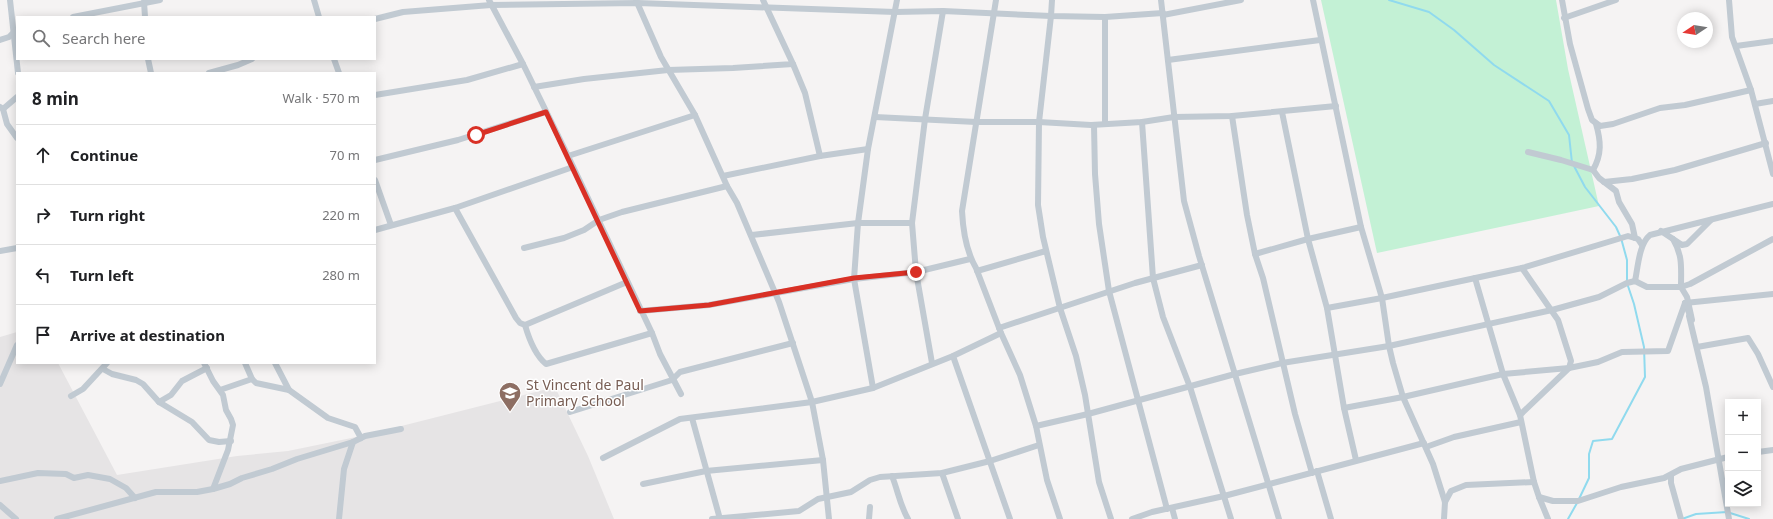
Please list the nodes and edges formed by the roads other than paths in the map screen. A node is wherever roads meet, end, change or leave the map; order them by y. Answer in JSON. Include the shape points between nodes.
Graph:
{"nodes":[{"id":1,"x":10,"y":0,"type":"edge"},
{"id":2,"x":160,"y":0,"type":"edge"},
{"id":3,"x":314,"y":0,"type":"edge"},
{"id":4,"x":763,"y":0,"type":"edge"},
{"id":5,"x":897,"y":0,"type":"edge"},
{"id":6,"x":996,"y":0,"type":"edge"},
{"id":7,"x":1052,"y":0,"type":"edge"},
{"id":8,"x":1161,"y":0,"type":"edge"},
{"id":9,"x":1241,"y":0,"type":"edge"},
{"id":10,"x":1313,"y":0,"type":"edge"},
{"id":11,"x":1562,"y":0,"type":"edge"},
{"id":12,"x":1616,"y":0,"type":"edge"},
{"id":13,"x":1729,"y":0,"type":"edge"},
{"id":14,"x":637,"y":1,"type":"edge"},
{"id":15,"x":144,"y":2,"type":"edge"},
{"id":16,"x":490,"y":2,"type":"edge"},
{"id":17,"x":767,"y":8,"type":"junction"},
{"id":18,"x":943,"y":11,"type":"junction"},
{"id":19,"x":895,"y":12,"type":"junction"},
{"id":20,"x":995,"y":14,"type":"junction"},
{"id":21,"x":1163,"y":14,"type":"junction"},
{"id":22,"x":78,"y":16,"type":"edge"},
{"id":23,"x":145,"y":16,"type":"edge"},
{"id":24,"x":320,"y":16,"type":"edge"},
{"id":25,"x":1051,"y":16,"type":"junction"},
{"id":26,"x":1105,"y":17,"type":"junction"},
{"id":27,"x":1564,"y":18,"type":"junction"},
{"id":28,"x":376,"y":19,"type":"edge"},
{"id":29,"x":15,"y":30,"type":"edge"},
{"id":30,"x":0,"y":40,"type":"edge"},
{"id":31,"x":1320,"y":40,"type":"junction"},
{"id":32,"x":1773,"y":41,"type":"edge"},
{"id":33,"x":16,"y":44,"type":"edge"},
{"id":34,"x":1736,"y":46,"type":"junction"},
{"id":35,"x":17,"y":60,"type":"edge"},
{"id":36,"x":148,"y":60,"type":"edge"},
{"id":37,"x":250,"y":60,"type":"edge"},
{"id":38,"x":334,"y":60,"type":"edge"},
{"id":39,"x":1168,"y":60,"type":"junction"},
{"id":40,"x":523,"y":64,"type":"junction"},
{"id":41,"x":793,"y":64,"type":"junction"},
{"id":42,"x":668,"y":70,"type":"junction"},
{"id":43,"x":18,"y":72,"type":"edge"},
{"id":44,"x":150,"y":72,"type":"edge"},
{"id":45,"x":213,"y":72,"type":"edge"},
{"id":46,"x":339,"y":72,"type":"edge"},
{"id":47,"x":534,"y":87,"type":"junction"},
{"id":48,"x":1751,"y":90,"type":"junction"},
{"id":49,"x":376,"y":95,"type":"edge"},
{"id":50,"x":16,"y":100,"type":"edge"},
{"id":51,"x":1773,"y":101,"type":"edge"},
{"id":52,"x":1755,"y":104,"type":"junction"},
{"id":53,"x":1336,"y":106,"type":"junction"},
{"id":54,"x":2,"y":108,"type":"edge"},
{"id":55,"x":546,"y":112,"type":"junction"},
{"id":56,"x":1282,"y":112,"type":"junction"},
{"id":57,"x":695,"y":115,"type":"junction"},
{"id":58,"x":1232,"y":116,"type":"junction"},
{"id":59,"x":875,"y":117,"type":"junction"},
{"id":60,"x":1174,"y":117,"type":"junction"},
{"id":61,"x":925,"y":119,"type":"junction"},
{"id":62,"x":976,"y":122,"type":"junction"},
{"id":63,"x":1039,"y":122,"type":"junction"},
{"id":64,"x":1142,"y":122,"type":"junction"},
{"id":65,"x":1106,"y":123,"type":"junction"},
{"id":66,"x":1094,"y":124,"type":"junction"},
{"id":67,"x":1596,"y":124,"type":"junction"},
{"id":68,"x":16,"y":137,"type":"edge"},
{"id":69,"x":1766,"y":143,"type":"junction"},
{"id":70,"x":868,"y":149,"type":"junction"},
{"id":71,"x":1528,"y":152,"type":"dead end"},
{"id":72,"x":568,"y":156,"type":"junction"},
{"id":73,"x":820,"y":156,"type":"junction"},
{"id":74,"x":376,"y":160,"type":"edge"},
{"id":75,"x":573,"y":167,"type":"junction"},
{"id":76,"x":1593,"y":170,"type":"junction"},
{"id":77,"x":1773,"y":174,"type":"edge"},
{"id":78,"x":723,"y":176,"type":"junction"},
{"id":79,"x":1604,"y":182,"type":"junction"},
{"id":80,"x":376,"y":183,"type":"edge"},
{"id":81,"x":727,"y":186,"type":"junction"},
{"id":82,"x":1773,"y":204,"type":"edge"},
{"id":83,"x":455,"y":208,"type":"junction"},
{"id":84,"x":1712,"y":219,"type":"junction"},
{"id":85,"x":599,"y":220,"type":"junction"},
{"id":86,"x":858,"y":223,"type":"junction"},
{"id":87,"x":912,"y":223,"type":"junction"},
{"id":88,"x":391,"y":225,"type":"junction"},
{"id":89,"x":1361,"y":227,"type":"junction"},
{"id":90,"x":376,"y":230,"type":"edge"},
{"id":91,"x":1661,"y":231,"type":"junction"},
{"id":92,"x":752,"y":235,"type":"junction"},
{"id":93,"x":1635,"y":238,"type":"junction"},
{"id":94,"x":1308,"y":239,"type":"junction"},
{"id":95,"x":1673,"y":239,"type":"junction"},
{"id":96,"x":1773,"y":239,"type":"edge"},
{"id":97,"x":1642,"y":245,"type":"junction"},
{"id":98,"x":16,"y":248,"type":"edge"},
{"id":99,"x":524,"y":248,"type":"dead end"},
{"id":100,"x":0,"y":251,"type":"edge"},
{"id":101,"x":1046,"y":251,"type":"junction"},
{"id":102,"x":1255,"y":254,"type":"junction"},
{"id":103,"x":970,"y":259,"type":"junction"},
{"id":104,"x":1202,"y":265,"type":"junction"},
{"id":105,"x":1522,"y":268,"type":"junction"},
{"id":106,"x":977,"y":271,"type":"junction"},
{"id":107,"x":916,"y":272,"type":"junction"},
{"id":108,"x":854,"y":278,"type":"junction"},
{"id":109,"x":1153,"y":278,"type":"junction"},
{"id":110,"x":1475,"y":278,"type":"junction"},
{"id":111,"x":1635,"y":281,"type":"junction"},
{"id":112,"x":627,"y":282,"type":"junction"},
{"id":113,"x":1681,"y":287,"type":"junction"},
{"id":114,"x":1109,"y":291,"type":"junction"},
{"id":115,"x":776,"y":292,"type":"junction"},
{"id":116,"x":1773,"y":294,"type":"edge"},
{"id":117,"x":1382,"y":298,"type":"junction"},
{"id":118,"x":1685,"y":303,"type":"junction"},
{"id":119,"x":1060,"y":308,"type":"junction"},
{"id":120,"x":1328,"y":308,"type":"junction"},
{"id":121,"x":1552,"y":310,"type":"junction"},
{"id":122,"x":640,"y":311,"type":"junction"},
{"id":123,"x":1487,"y":323,"type":"junction"},
{"id":124,"x":524,"y":325,"type":"junction"},
{"id":125,"x":1000,"y":330,"type":"junction"},
{"id":126,"x":652,"y":333,"type":"junction"},
{"id":127,"x":793,"y":342,"type":"junction"},
{"id":128,"x":1389,"y":346,"type":"junction"},
{"id":129,"x":16,"y":347,"type":"edge"},
{"id":130,"x":1697,"y":347,"type":"junction"},
{"id":131,"x":1334,"y":354,"type":"junction"},
{"id":132,"x":952,"y":356,"type":"junction"},
{"id":133,"x":932,"y":363,"type":"junction"},
{"id":134,"x":1282,"y":363,"type":"junction"},
{"id":135,"x":107,"y":364,"type":"edge"},
{"id":136,"x":245,"y":364,"type":"edge"},
{"id":137,"x":276,"y":364,"type":"edge"},
{"id":138,"x":206,"y":366,"type":"edge"},
{"id":139,"x":1569,"y":368,"type":"junction"},
{"id":140,"x":103,"y":369,"type":"junction"},
{"id":141,"x":1235,"y":374,"type":"junction"},
{"id":142,"x":1503,"y":374,"type":"junction"},
{"id":143,"x":252,"y":379,"type":"junction"},
{"id":144,"x":672,"y":380,"type":"junction"},
{"id":145,"x":0,"y":384,"type":"edge"},
{"id":146,"x":1773,"y":386,"type":"edge"},
{"id":147,"x":1190,"y":387,"type":"junction"},
{"id":148,"x":873,"y":388,"type":"junction"},
{"id":149,"x":220,"y":390,"type":"junction"},
{"id":150,"x":289,"y":390,"type":"junction"},
{"id":151,"x":681,"y":394,"type":"dead end"},
{"id":152,"x":71,"y":396,"type":"dead end"},
{"id":153,"x":1403,"y":397,"type":"junction"},
{"id":154,"x":1138,"y":400,"type":"junction"},
{"id":155,"x":159,"y":402,"type":"junction"},
{"id":156,"x":812,"y":402,"type":"junction"},
{"id":157,"x":1344,"y":408,"type":"junction"},
{"id":158,"x":570,"y":412,"type":"dead end"},
{"id":159,"x":1088,"y":414,"type":"junction"},
{"id":160,"x":1520,"y":414,"type":"junction"},
{"id":161,"x":692,"y":418,"type":"junction"},
{"id":162,"x":1521,"y":422,"type":"junction"},
{"id":163,"x":1036,"y":426,"type":"junction"},
{"id":164,"x":401,"y":428,"type":"dead end"},
{"id":165,"x":361,"y":438,"type":"junction"},
{"id":166,"x":231,"y":441,"type":"junction"},
{"id":167,"x":353,"y":442,"type":"junction"},
{"id":168,"x":1039,"y":445,"type":"junction"},
{"id":169,"x":1425,"y":445,"type":"junction"},
{"id":170,"x":1773,"y":450,"type":"edge"},
{"id":171,"x":1761,"y":452,"type":"edge"},
{"id":172,"x":603,"y":458,"type":"dead end"},
{"id":173,"x":1725,"y":458,"type":"edge"},
{"id":174,"x":1719,"y":459,"type":"junction"},
{"id":175,"x":823,"y":460,"type":"junction"},
{"id":176,"x":1356,"y":460,"type":"junction"},
{"id":177,"x":990,"y":461,"type":"junction"},
{"id":178,"x":706,"y":471,"type":"junction"},
{"id":179,"x":1314,"y":472,"type":"junction"},
{"id":180,"x":942,"y":473,"type":"junction"},
{"id":181,"x":892,"y":476,"type":"junction"},
{"id":182,"x":1671,"y":476,"type":"junction"},
{"id":183,"x":0,"y":482,"type":"edge"},
{"id":184,"x":1534,"y":482,"type":"junction"},
{"id":185,"x":1268,"y":483,"type":"junction"},
{"id":186,"x":643,"y":484,"type":"dead end"},
{"id":187,"x":214,"y":489,"type":"junction"},
{"id":188,"x":827,"y":496,"type":"junction"},
{"id":189,"x":1224,"y":496,"type":"junction"},
{"id":190,"x":1539,"y":497,"type":"junction"},
{"id":191,"x":136,"y":498,"type":"junction"},
{"id":192,"x":1445,"y":502,"type":"junction"},
{"id":193,"x":0,"y":505,"type":"edge"},
{"id":194,"x":870,"y":507,"type":"dead end"},
{"id":195,"x":1170,"y":509,"type":"junction"},
{"id":196,"x":720,"y":518,"type":"edge"},
{"id":197,"x":16,"y":519,"type":"edge"},
{"id":198,"x":57,"y":519,"type":"edge"},
{"id":199,"x":339,"y":519,"type":"edge"},
{"id":200,"x":712,"y":519,"type":"edge"},
{"id":201,"x":829,"y":519,"type":"edge"},
{"id":202,"x":869,"y":519,"type":"edge"},
{"id":203,"x":908,"y":519,"type":"edge"},
{"id":204,"x":958,"y":519,"type":"edge"},
{"id":205,"x":1010,"y":519,"type":"edge"},
{"id":206,"x":1060,"y":519,"type":"edge"},
{"id":207,"x":1111,"y":519,"type":"edge"},
{"id":208,"x":1132,"y":519,"type":"edge"},
{"id":209,"x":1176,"y":519,"type":"edge"},
{"id":210,"x":1231,"y":519,"type":"edge"},
{"id":211,"x":1279,"y":519,"type":"edge"},
{"id":212,"x":1331,"y":519,"type":"edge"},
{"id":213,"x":1444,"y":519,"type":"edge"},
{"id":214,"x":1548,"y":519,"type":"edge"},
{"id":215,"x":1681,"y":519,"type":"edge"},
{"id":216,"x":1729,"y":519,"type":"edge"}],
"edges":[{"from":1,"to":29,"type":"street"},
{"from":2,"to":15,"type":"street"},
{"from":3,"to":24,"type":"street"},
{"from":4,"to":17,"type":"street"},
{"from":5,"to":19,"type":"street"},
{"from":6,"to":20,"type":"street"},
{"from":7,"to":25,"type":"street"},
{"from":8,"to":21,"type":"street"},
{"from":9,"to":21,"type":"street"},
{"from":10,"to":31,"type":"street"},
{"from":11,"to":27,"type":"street"},
{"from":12,"to":27,"type":"street"},
{"from":13,"to":34,"type":"street","via":[[1732,37]]},
{"from":14,"to":16,"type":"street"},
{"from":14,"to":17,"type":"street"},
{"from":14,"to":42,"type":"street"},
{"from":15,"to":22,"type":"street"},
{"from":15,"to":23,"type":"street"},
{"from":16,"to":28,"type":"street","via":[[403,12]]},
{"from":16,"to":40,"type":"street"},
{"from":17,"to":19,"type":"street"},
{"from":17,"to":41,"type":"street"},
{"from":18,"to":19,"type":"street"},
{"from":18,"to":20,"type":"street"},
{"from":18,"to":61,"type":"street"},
{"from":19,"to":59,"type":"street"},
{"from":20,"to":25,"type":"street"},
{"from":20,"to":62,"type":"street"},
{"from":21,"to":26,"type":"street"},
{"from":21,"to":39,"type":"street"},
{"from":25,"to":26,"type":"street"},
{"from":25,"to":63,"type":"street"},
{"from":26,"to":65,"type":"street"},
{"from":27,"to":67,"type":"street","via":[[1588,109]]},
{"from":29,"to":30,"type":"street","via":[[9,37]]},
{"from":29,"to":33,"type":"street"},
{"from":31,"to":39,"type":"street"},
{"from":31,"to":53,"type":"street"},
{"from":32,"to":34,"type":"street"},
{"from":34,"to":48,"type":"street"},
{"from":35,"to":43,"type":"street"},
{"from":36,"to":44,"type":"street"},
{"from":37,"to":45,"type":"street"},
{"from":38,"to":46,"type":"street"},
{"from":39,"to":60,"type":"street"},
{"from":40,"to":47,"type":"street"},
{"from":40,"to":49,"type":"street","via":[[467,80]]},
{"from":41,"to":42,"type":"street"},
{"from":41,"to":73,"type":"street","via":[[805,93]]},
{"from":42,"to":47,"type":"street"},
{"from":42,"to":57,"type":"street"},
{"from":47,"to":55,"type":"street"},
{"from":48,"to":52,"type":"street"},
{"from":48,"to":67,"type":"street","via":[[1660,108],[1613,124]]},
{"from":50,"to":54,"type":"street"},
{"from":51,"to":52,"type":"street"},
{"from":52,"to":69,"type":"street"},
{"from":53,"to":56,"type":"street"},
{"from":53,"to":89,"type":"street"},
{"from":54,"to":68,"type":"street","via":[[7,124]]},
{"from":55,"to":72,"type":"street"},
{"from":55,"to":74,"type":"street","via":[[458,140]]},
{"from":56,"to":58,"type":"street"},
{"from":56,"to":94,"type":"street"},
{"from":57,"to":72,"type":"street"},
{"from":57,"to":78,"type":"street"},
{"from":58,"to":60,"type":"street"},
{"from":58,"to":102,"type":"street"},
{"from":59,"to":61,"type":"street"},
{"from":59,"to":70,"type":"street"},
{"from":60,"to":64,"type":"street"},
{"from":60,"to":104,"type":"street","via":[[1184,201]]},
{"from":61,"to":62,"type":"street"},
{"from":61,"to":87,"type":"street"},
{"from":62,"to":63,"type":"street"},
{"from":62,"to":103,"type":"street","via":[[962,211],[963,231]]},
{"from":63,"to":66,"type":"street"},
{"from":63,"to":101,"type":"street","via":[[1038,205]]},
{"from":64,"to":65,"type":"street"},
{"from":64,"to":109,"type":"street"},
{"from":65,"to":66,"type":"street"},
{"from":66,"to":114,"type":"street","via":[[1099,224]]},
{"from":67,"to":76,"type":"street","via":[[1601,144]]},
{"from":69,"to":77,"type":"street"},
{"from":69,"to":79,"type":"street","via":[[1675,170]]},
{"from":70,"to":73,"type":"street"},
{"from":70,"to":86,"type":"street"},
{"from":71,"to":76,"type":"street"},
{"from":72,"to":75,"type":"street"},
{"from":73,"to":78,"type":"street"},
{"from":75,"to":83,"type":"street"},
{"from":75,"to":85,"type":"street"},
{"from":76,"to":79,"type":"street"},
{"from":78,"to":81,"type":"street"},
{"from":79,"to":93,"type":"street","via":[[1616,190],[1619,202],[1632,224]]},
{"from":80,"to":88,"type":"street"},
{"from":81,"to":85,"type":"street"},
{"from":81,"to":92,"type":"street"},
{"from":82,"to":84,"type":"street"},
{"from":83,"to":88,"type":"street"},
{"from":83,"to":124,"type":"street","via":[[516,318]]},
{"from":84,"to":91,"type":"street"},
{"from":84,"to":95,"type":"street","via":[[1687,244],[1682,245]]},
{"from":85,"to":99,"type":"street","via":[[584,230],[564,238]]},
{"from":85,"to":112,"type":"street"},
{"from":86,"to":87,"type":"street"},
{"from":86,"to":92,"type":"street"},
{"from":86,"to":108,"type":"street"},
{"from":87,"to":107,"type":"street"},
{"from":88,"to":90,"type":"street"},
{"from":89,"to":94,"type":"street"},
{"from":89,"to":117,"type":"street"},
{"from":91,"to":95,"type":"street"},
{"from":91,"to":97,"type":"street","via":[[1650,235]]},
{"from":92,"to":115,"type":"street"},
{"from":93,"to":97,"type":"street"},
{"from":93,"to":105,"type":"street","via":[[1628,236]]},
{"from":94,"to":102,"type":"street"},
{"from":94,"to":120,"type":"street"},
{"from":95,"to":113,"type":"street","via":[[1681,258]]},
{"from":96,"to":113,"type":"street"},
{"from":97,"to":111,"type":"street"},
{"from":98,"to":100,"type":"street"},
{"from":101,"to":106,"type":"street"},
{"from":101,"to":119,"type":"street"},
{"from":102,"to":134,"type":"street"},
{"from":103,"to":106,"type":"street"},
{"from":103,"to":107,"type":"street"},
{"from":104,"to":109,"type":"street"},
{"from":104,"to":141,"type":"street"},
{"from":105,"to":110,"type":"street"},
{"from":105,"to":121,"type":"street"},
{"from":106,"to":125,"type":"street"},
{"from":107,"to":108,"type":"street"},
{"from":107,"to":133,"type":"street"},
{"from":108,"to":115,"type":"street"},
{"from":108,"to":148,"type":"street"},
{"from":109,"to":114,"type":"street"},
{"from":109,"to":147,"type":"street","via":[[1163,316]]},
{"from":110,"to":117,"type":"street"},
{"from":110,"to":123,"type":"street"},
{"from":111,"to":113,"type":"street","via":[[1647,287]]},
{"from":111,"to":121,"type":"street","via":[[1599,297]]},
{"from":112,"to":122,"type":"street"},
{"from":112,"to":124,"type":"street"},
{"from":113,"to":118,"type":"street","via":[[1687,297],[1692,320]]},
{"from":114,"to":119,"type":"street"},
{"from":114,"to":154,"type":"street"},
{"from":115,"to":122,"type":"street","via":[[709,305]]},
{"from":115,"to":127,"type":"street"},
{"from":116,"to":118,"type":"street"},
{"from":117,"to":120,"type":"street"},
{"from":117,"to":128,"type":"street"},
{"from":118,"to":130,"type":"street"},
{"from":118,"to":139,"type":"street","via":[[1668,351],[1622,352],[1605,360]]},
{"from":119,"to":125,"type":"street"},
{"from":119,"to":159,"type":"street","via":[[1076,356]]},
{"from":120,"to":131,"type":"street"},
{"from":121,"to":123,"type":"street"},
{"from":121,"to":139,"type":"street","via":[[1562,328],[1571,360]]},
{"from":122,"to":126,"type":"street"},
{"from":123,"to":128,"type":"street"},
{"from":123,"to":142,"type":"street"},
{"from":124,"to":126,"type":"street","via":[[536,351],[546,364]]},
{"from":125,"to":132,"type":"street"},
{"from":125,"to":163,"type":"street","via":[[1020,375]]},
{"from":126,"to":144,"type":"street"},
{"from":127,"to":144,"type":"street","via":[[680,372]]},
{"from":127,"to":156,"type":"street"},
{"from":128,"to":131,"type":"street"},
{"from":128,"to":153,"type":"street"},
{"from":129,"to":145,"type":"street"},
{"from":130,"to":146,"type":"street","via":[[1748,338]]},
{"from":130,"to":174,"type":"street"},
{"from":131,"to":134,"type":"street"},
{"from":131,"to":157,"type":"street"},
{"from":132,"to":133,"type":"street"},
{"from":132,"to":177,"type":"street"},
{"from":133,"to":148,"type":"street"},
{"from":134,"to":141,"type":"street"},
{"from":134,"to":179,"type":"street"},
{"from":135,"to":140,"type":"street"},
{"from":136,"to":143,"type":"street"},
{"from":137,"to":150,"type":"street"},
{"from":138,"to":149,"type":"street"},
{"from":138,"to":155,"type":"street","via":[[182,381],[172,394]]},
{"from":139,"to":142,"type":"street"},
{"from":139,"to":160,"type":"street"},
{"from":140,"to":152,"type":"street","via":[[83,389]]},
{"from":140,"to":155,"type":"street","via":[[143,384]]},
{"from":141,"to":147,"type":"street"},
{"from":141,"to":185,"type":"street"},
{"from":142,"to":153,"type":"street"},
{"from":142,"to":160,"type":"street"},
{"from":143,"to":149,"type":"street"},
{"from":143,"to":150,"type":"street","via":[[263,385]]},
{"from":144,"to":151,"type":"street"},
{"from":144,"to":158,"type":"street"},
{"from":147,"to":154,"type":"street"},
{"from":147,"to":189,"type":"street"},
{"from":148,"to":156,"type":"street"},
{"from":149,"to":166,"type":"street","via":[[232,422]]},
{"from":150,"to":165,"type":"street","via":[[328,418],[355,427]]},
{"from":153,"to":157,"type":"street"},
{"from":153,"to":169,"type":"street"},
{"from":154,"to":159,"type":"street"},
{"from":154,"to":195,"type":"street"},
{"from":155,"to":166,"type":"street","via":[[192,422],[209,440]]},
{"from":156,"to":161,"type":"street"},
{"from":156,"to":175,"type":"street"},
{"from":157,"to":176,"type":"street"},
{"from":159,"to":163,"type":"street"},
{"from":159,"to":207,"type":"street","via":[[1099,482]]},
{"from":160,"to":162,"type":"street"},
{"from":161,"to":172,"type":"street","via":[[680,419]]},
{"from":161,"to":178,"type":"street"},
{"from":162,"to":169,"type":"street"},
{"from":162,"to":184,"type":"street"},
{"from":163,"to":168,"type":"street"},
{"from":164,"to":165,"type":"street"},
{"from":165,"to":167,"type":"street"},
{"from":166,"to":187,"type":"street"},
{"from":167,"to":187,"type":"street"},
{"from":167,"to":199,"type":"street","via":[[344,469]]},
{"from":168,"to":177,"type":"street"},
{"from":168,"to":206,"type":"street"},
{"from":169,"to":176,"type":"street"},
{"from":169,"to":192,"type":"street"},
{"from":170,"to":171,"type":"street"},
{"from":173,"to":174,"type":"street"},
{"from":174,"to":182,"type":"street","via":[[1681,469]]},
{"from":174,"to":216,"type":"street"},
{"from":175,"to":178,"type":"street"},
{"from":175,"to":188,"type":"street"},
{"from":176,"to":179,"type":"street"},
{"from":177,"to":180,"type":"street"},
{"from":177,"to":205,"type":"street"},
{"from":178,"to":186,"type":"street"},
{"from":178,"to":196,"type":"street"},
{"from":179,"to":185,"type":"street"},
{"from":179,"to":212,"type":"street"},
{"from":180,"to":181,"type":"street"},
{"from":180,"to":204,"type":"street"},
{"from":181,"to":188,"type":"street","via":[[870,480],[851,492]]},
{"from":181,"to":203,"type":"street","via":[[899,502]]},
{"from":182,"to":190,"type":"street","via":[[1621,487],[1578,501],[1553,501]]},
{"from":182,"to":215,"type":"street"},
{"from":183,"to":191,"type":"street","via":[[38,473],[66,474],[74,478],[88,475],[110,479],[126,488]]},
{"from":184,"to":190,"type":"street"},
{"from":184,"to":192,"type":"street","via":[[1466,485],[1451,491]]},
{"from":185,"to":189,"type":"street"},
{"from":185,"to":211,"type":"street"},
{"from":187,"to":191,"type":"street","via":[[197,492],[156,492]]},
{"from":188,"to":196,"type":"street","via":[[799,511]]},
{"from":188,"to":201,"type":"street"},
{"from":189,"to":195,"type":"street"},
{"from":189,"to":210,"type":"street"},
{"from":190,"to":214,"type":"street"},
{"from":191,"to":198,"type":"street"},
{"from":192,"to":213,"type":"street"},
{"from":193,"to":197,"type":"street"},
{"from":194,"to":202,"type":"street"},
{"from":195,"to":208,"type":"street"},
{"from":195,"to":209,"type":"street"},
{"from":196,"to":200,"type":"street"}]}
